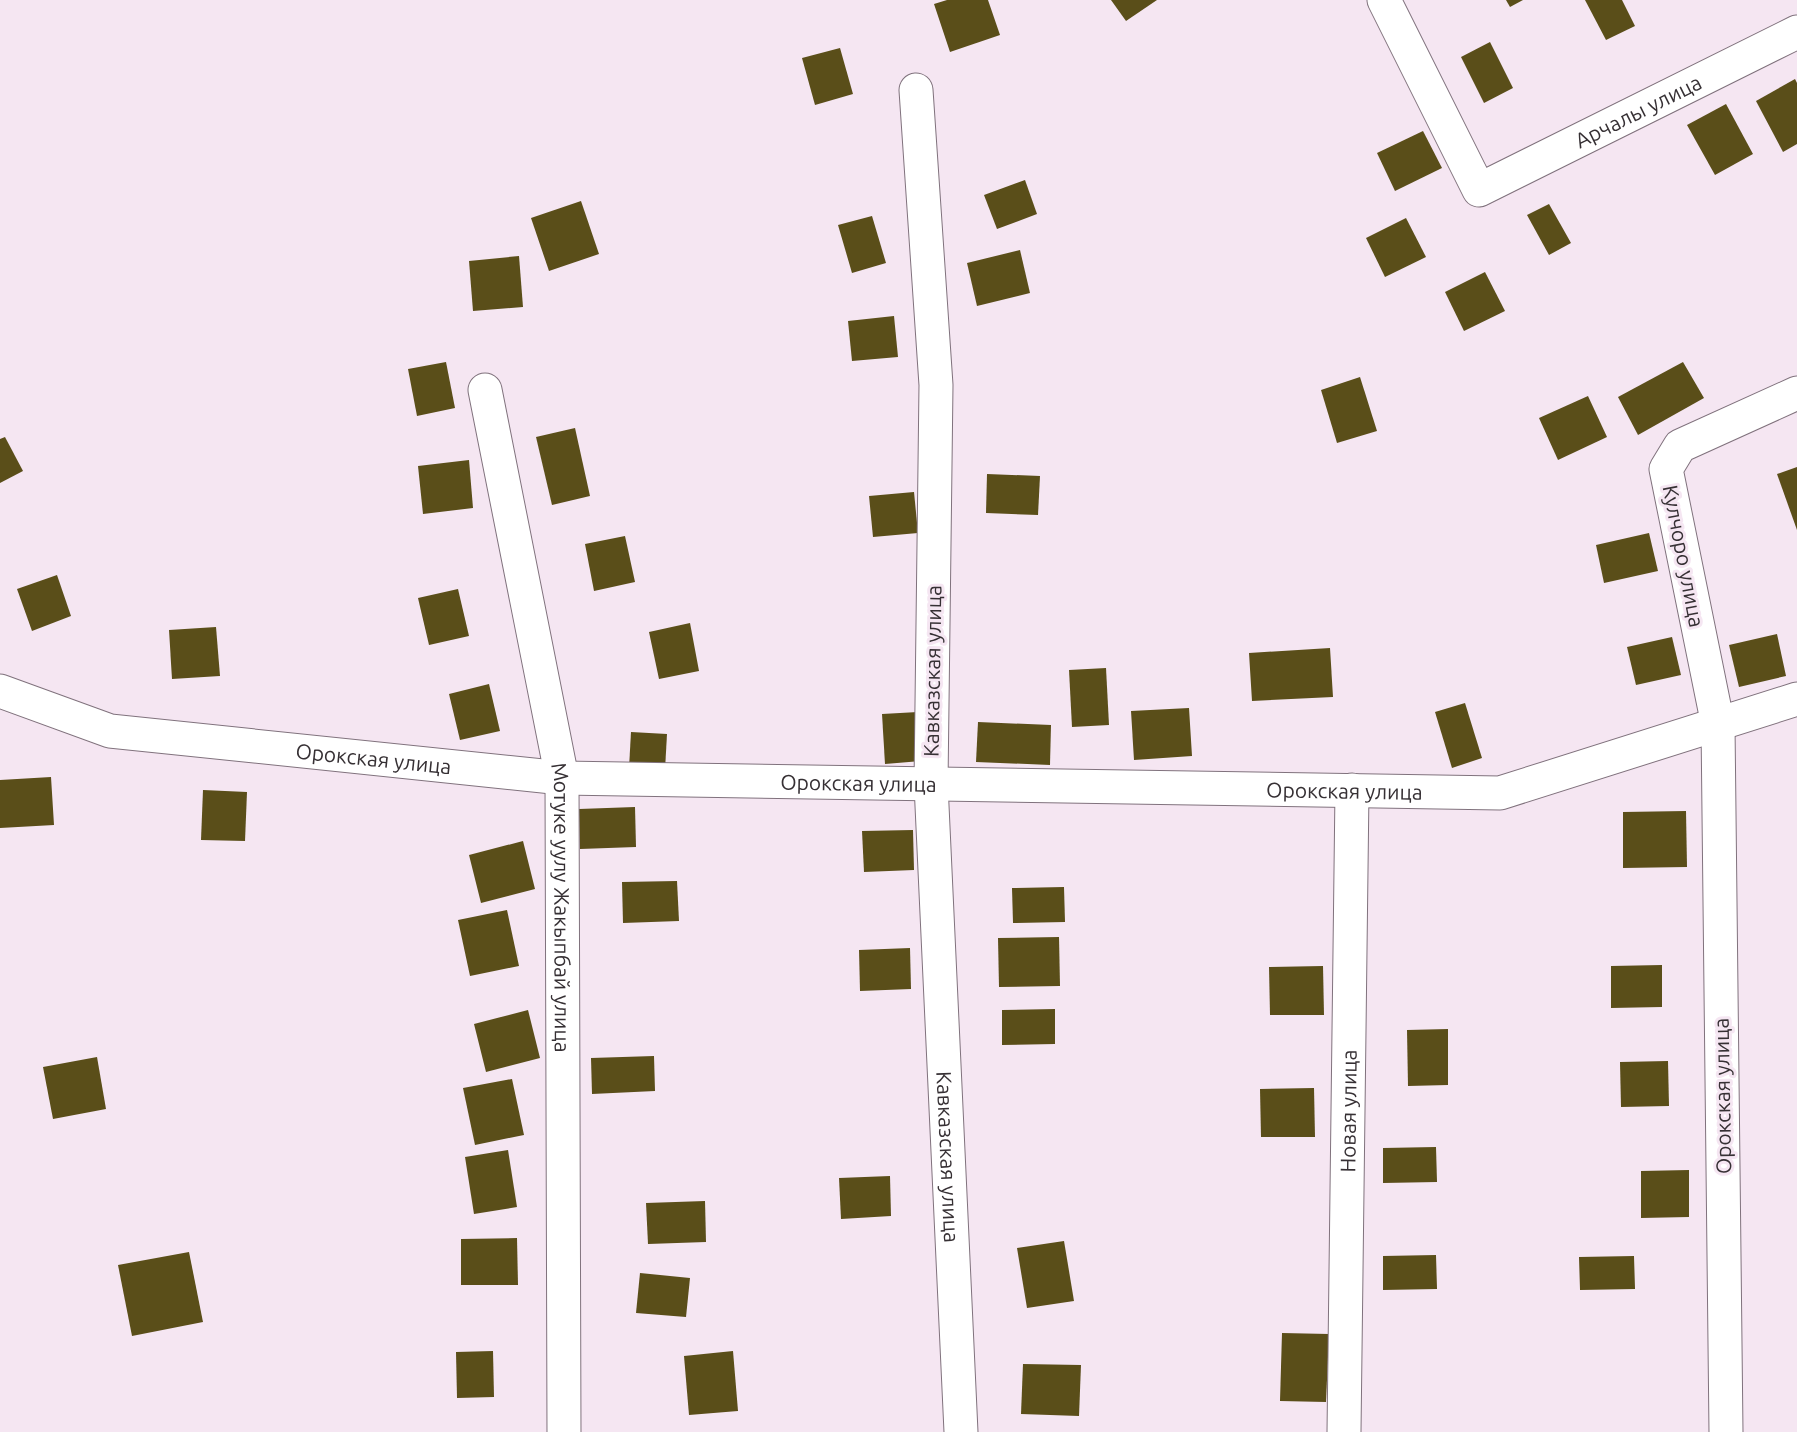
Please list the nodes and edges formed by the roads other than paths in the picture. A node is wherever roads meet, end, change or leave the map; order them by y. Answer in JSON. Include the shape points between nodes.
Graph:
{"nodes":[{"id":1,"x":1384,"y":0,"type":"edge"},
{"id":2,"x":1797,"y":32,"type":"edge"},
{"id":3,"x":916,"y":90,"type":"dead end"},
{"id":4,"x":485,"y":390,"type":"dead end"},
{"id":5,"x":1797,"y":393,"type":"edge"},
{"id":6,"x":0,"y":690,"type":"edge"},
{"id":7,"x":1797,"y":699,"type":"edge"},
{"id":8,"x":1718,"y":725,"type":"junction"},
{"id":9,"x":562,"y":778,"type":"junction"},
{"id":10,"x":931,"y":783,"type":"junction"},
{"id":11,"x":1352,"y":790,"type":"junction"},
{"id":12,"x":564,"y":1432,"type":"edge"},
{"id":13,"x":960,"y":1432,"type":"edge"},
{"id":14,"x":1344,"y":1432,"type":"edge"},
{"id":15,"x":1726,"y":1432,"type":"edge"}],
"edges":[{"from":1,"to":2,"type":"street","name":"Арчалы улица","via":[[1479,190]]},
{"from":3,"to":10,"type":"street","name":"Кавказская улица","via":[[936,385]]},
{"from":4,"to":9,"type":"street","name":"Мотуке уулу Жакыпбай улица"},
{"from":5,"to":8,"type":"street","name":"Кулчоро улица","via":[[1680,446],[1666,469]]},
{"from":6,"to":9,"type":"street","name":"Орокская улица","via":[[110,731]]},
{"from":7,"to":8,"type":"street","name":"Орокская улица"},
{"from":8,"to":11,"type":"street","name":"Орокская улица","via":[[1500,793]]},
{"from":8,"to":15,"type":"street","name":"Орокская улица"},
{"from":9,"to":10,"type":"street","name":"Орокская улица"},
{"from":9,"to":12,"type":"street","name":"Мотуке уулу Жакыпбай улица"},
{"from":10,"to":11,"type":"street","name":"Орокская улица"},
{"from":10,"to":13,"type":"street","name":"Кавказская улица"},
{"from":11,"to":14,"type":"street","name":"Новая улица"}]}
